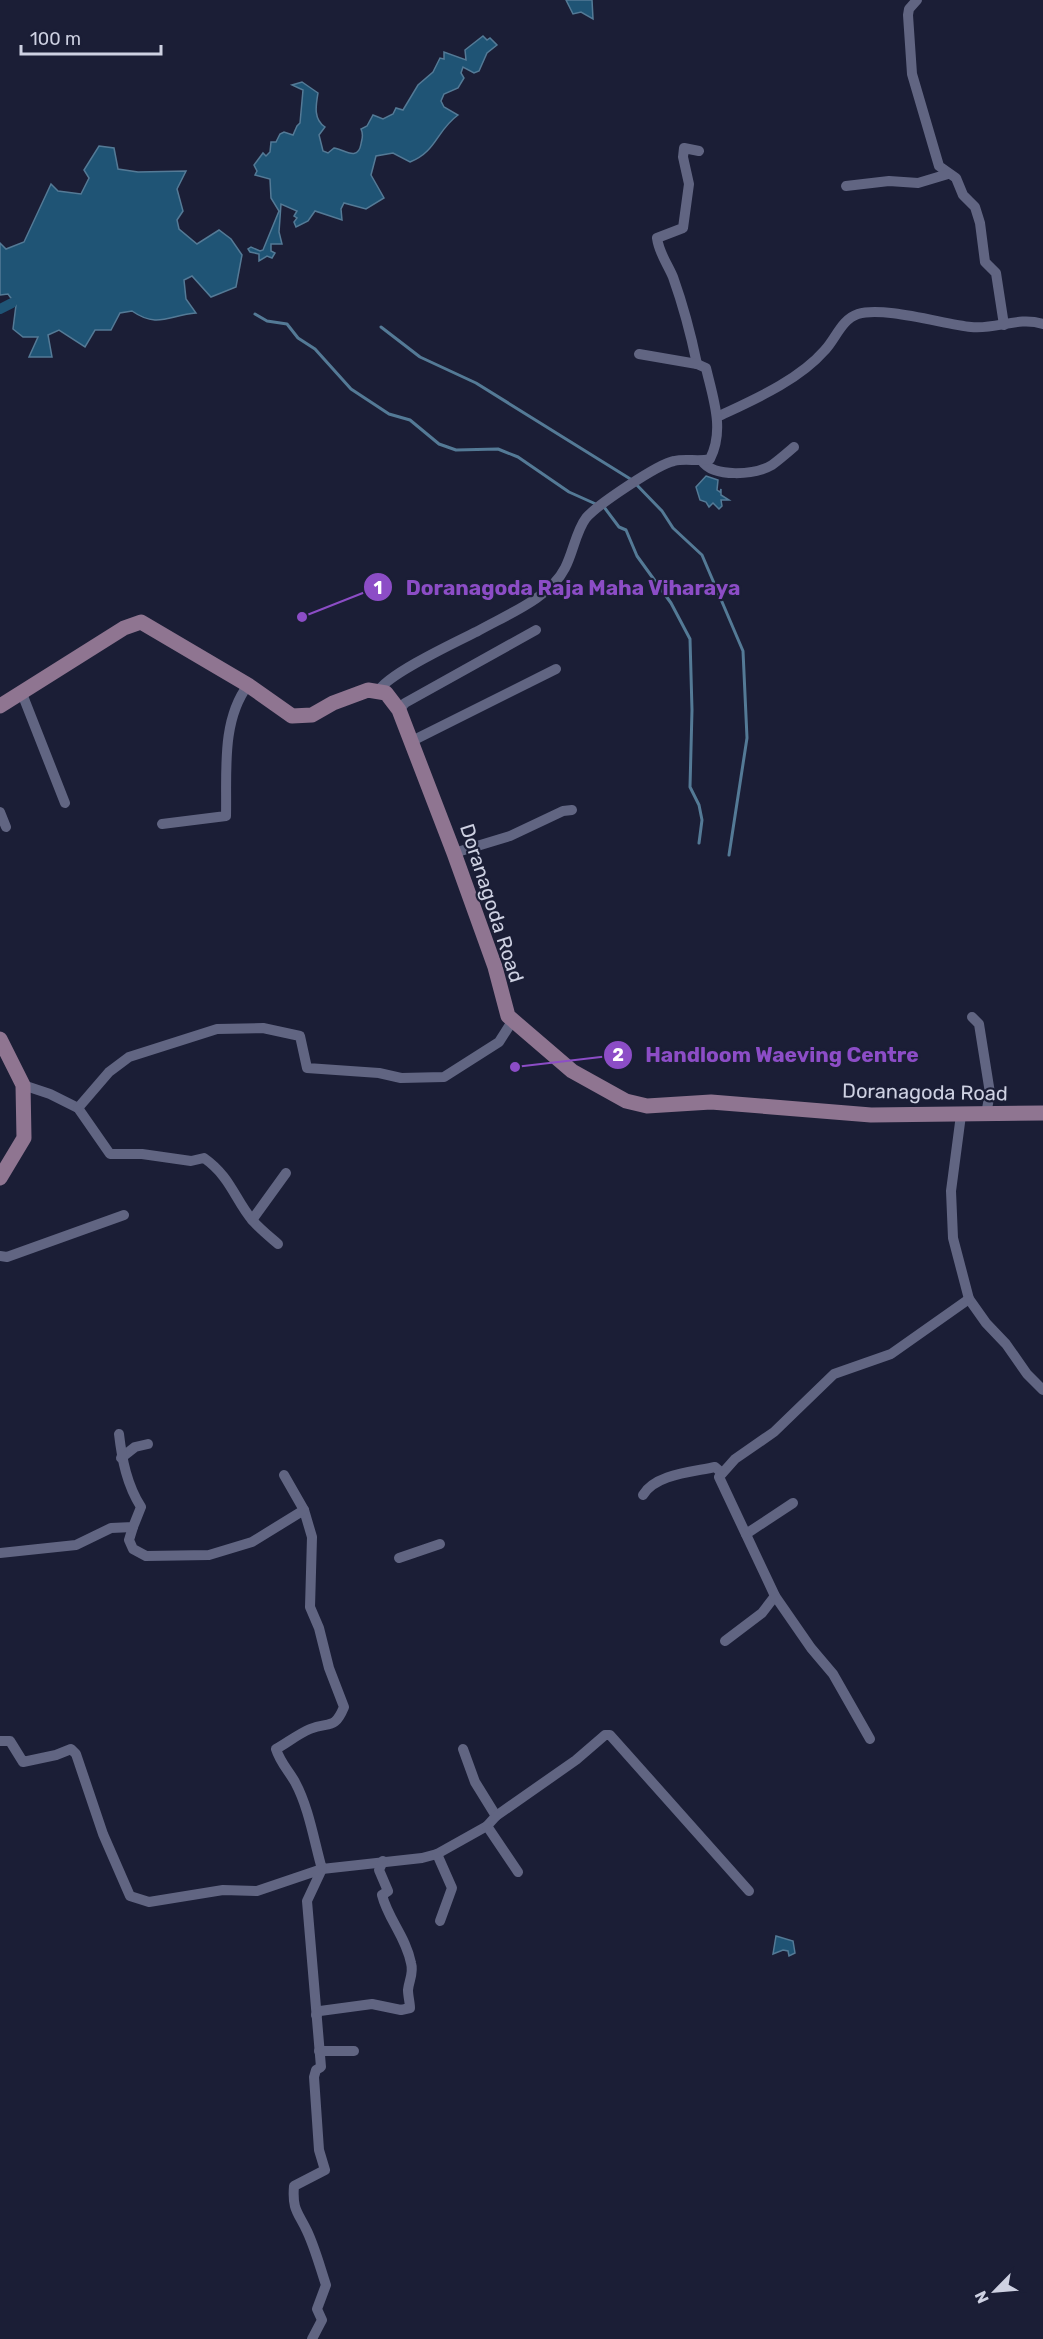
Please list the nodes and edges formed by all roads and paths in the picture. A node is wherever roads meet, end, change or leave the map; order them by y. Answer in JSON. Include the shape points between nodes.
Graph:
{"nodes":[{"id":1,"x":917,"y":0,"type":"edge"},
{"id":2,"x":699,"y":152,"type":"dead end"},
{"id":3,"x":948,"y":174,"type":"junction"},
{"id":4,"x":846,"y":186,"type":"dead end"},
{"id":5,"x":1043,"y":324,"type":"edge"},
{"id":6,"x":1004,"y":325,"type":"junction"},
{"id":7,"x":639,"y":354,"type":"dead end"},
{"id":8,"x":697,"y":364,"type":"junction"},
{"id":9,"x":717,"y":417,"type":"junction"},
{"id":10,"x":794,"y":447,"type":"dead end"},
{"id":11,"x":702,"y":461,"type":"junction"},
{"id":12,"x":536,"y":630,"type":"dead end"},
{"id":13,"x":556,"y":669,"type":"dead end"},
{"id":14,"x":248,"y":685,"type":"junction"},
{"id":15,"x":21,"y":691,"type":"junction"},
{"id":16,"x":378,"y":692,"type":"junction"},
{"id":17,"x":0,"y":706,"type":"edge"},
{"id":18,"x":399,"y":710,"type":"junction"},
{"id":19,"x":412,"y":741,"type":"junction"},
{"id":20,"x":65,"y":802,"type":"dead end"},
{"id":21,"x":572,"y":810,"type":"dead end"},
{"id":22,"x":0,"y":812,"type":"edge"},
{"id":23,"x":162,"y":824,"type":"dead end"},
{"id":24,"x":6,"y":827,"type":"dead end"},
{"id":25,"x":454,"y":853,"type":"junction"},
{"id":26,"x":972,"y":1017,"type":"dead end"},
{"id":27,"x":513,"y":1020,"type":"junction"},
{"id":28,"x":0,"y":1038,"type":"edge"},
{"id":29,"x":23,"y":1085,"type":"junction"},
{"id":30,"x":78,"y":1107,"type":"junction"},
{"id":31,"x":1043,"y":1113,"type":"edge"},
{"id":32,"x":986,"y":1114,"type":"junction"},
{"id":33,"x":961,"y":1115,"type":"junction"},
{"id":34,"x":286,"y":1173,"type":"dead end"},
{"id":35,"x":0,"y":1178,"type":"edge"},
{"id":36,"x":124,"y":1215,"type":"dead end"},
{"id":37,"x":252,"y":1220,"type":"junction"},
{"id":38,"x":278,"y":1244,"type":"dead end"},
{"id":39,"x":0,"y":1256,"type":"edge"},
{"id":40,"x":969,"y":1299,"type":"junction"},
{"id":41,"x":1043,"y":1390,"type":"edge"},
{"id":42,"x":118,"y":1434,"type":"dead end"},
{"id":43,"x":148,"y":1444,"type":"dead end"},
{"id":44,"x":121,"y":1458,"type":"junction"},
{"id":45,"x":722,"y":1473,"type":"junction"},
{"id":46,"x":284,"y":1475,"type":"dead end"},
{"id":47,"x":643,"y":1495,"type":"dead end"},
{"id":48,"x":793,"y":1503,"type":"dead end"},
{"id":49,"x":304,"y":1510,"type":"junction"},
{"id":50,"x":133,"y":1527,"type":"junction"},
{"id":51,"x":746,"y":1534,"type":"junction"},
{"id":52,"x":440,"y":1544,"type":"dead end"},
{"id":53,"x":0,"y":1553,"type":"edge"},
{"id":54,"x":399,"y":1558,"type":"dead end"},
{"id":55,"x":775,"y":1596,"type":"junction"},
{"id":56,"x":725,"y":1641,"type":"dead end"},
{"id":57,"x":870,"y":1739,"type":"dead end"},
{"id":58,"x":0,"y":1741,"type":"edge"},
{"id":59,"x":463,"y":1749,"type":"dead end"},
{"id":60,"x":496,"y":1816,"type":"junction"},
{"id":61,"x":487,"y":1826,"type":"junction"},
{"id":62,"x":437,"y":1854,"type":"junction"},
{"id":63,"x":383,"y":1861,"type":"junction"},
{"id":64,"x":322,"y":1869,"type":"junction"},
{"id":65,"x":518,"y":1872,"type":"dead end"},
{"id":66,"x":749,"y":1891,"type":"dead end"},
{"id":67,"x":440,"y":1921,"type":"dead end"},
{"id":68,"x":316,"y":2015,"type":"junction"},
{"id":69,"x":320,"y":2050,"type":"junction"},
{"id":70,"x":354,"y":2051,"type":"dead end"},
{"id":71,"x":312,"y":2339,"type":"edge"}],
"edges":[{"from":1,"to":3,"type":"street","via":[[908,15],[912,74],[939,166]]},
{"from":2,"to":8,"type":"street","via":[[684,148],[682,157],[689,184],[683,228],[657,238],[683,309]]},
{"from":3,"to":4,"type":"street","via":[[918,183],[889,181]]},
{"from":3,"to":6,"type":"street","via":[[956,178],[963,195],[975,207],[985,261],[996,273]]},
{"from":5,"to":6,"type":"street","via":[[1020,320]]},
{"from":6,"to":9,"type":"street","via":[[973,328],[888,314],[857,314],[848,319],[823,353],[797,374]]},
{"from":7,"to":8,"type":"street"},
{"from":8,"to":9,"type":"street","via":[[706,368]]},
{"from":9,"to":11,"type":"street","via":[[717,446],[710,459]]},
{"from":10,"to":11,"type":"street","via":[[770,466],[731,474],[706,468]]},
{"from":11,"to":16,"type":"street","via":[[675,460],[661,466],[600,505],[585,518],[559,579],[520,608],[405,670],[380,686]]},
{"from":12,"to":18,"type":"street"},
{"from":13,"to":19,"type":"street"},
{"from":14,"to":15,"type":"street","via":[[141,622],[124,628]]},
{"from":14,"to":16,"type":"street","via":[[292,716],[312,715],[368,690]]},
{"from":14,"to":23,"type":"street","via":[[238,698],[228,732],[226,816]]},
{"from":15,"to":17,"type":"street"},
{"from":15,"to":20,"type":"street"},
{"from":16,"to":18,"type":"street","name":"Doranagoda Road","via":[[386,693]]},
{"from":18,"to":19,"type":"street","name":"Doranagoda Road"},
{"from":19,"to":25,"type":"street","name":"Doranagoda Road"},
{"from":21,"to":25,"type":"street","via":[[510,836]]},
{"from":22,"to":24,"type":"street"},
{"from":25,"to":27,"type":"street","name":"Doranagoda Road","via":[[495,967],[501,999]]},
{"from":26,"to":32,"type":"street","via":[[980,1024],[990,1093]]},
{"from":27,"to":30,"type":"street","via":[[499,1042],[444,1077],[401,1078],[308,1068],[300,1036],[262,1029],[217,1029],[129,1057],[109,1072]]},
{"from":27,"to":33,"type":"street","name":"Doranagoda Road","via":[[572,1071],[626,1101],[647,1106],[711,1102],[871,1115]]},
{"from":28,"to":29,"type":"street"},
{"from":29,"to":30,"type":"street"},
{"from":29,"to":35,"type":"street","via":[[24,1138]]},
{"from":30,"to":37,"type":"street","via":[[110,1154],[191,1161],[204,1158],[236,1191]]},
{"from":31,"to":32,"type":"street","name":"Doranagoda Road"},
{"from":32,"to":33,"type":"street","name":"Doranagoda Road"},
{"from":33,"to":40,"type":"street","via":[[951,1191],[953,1238]]},
{"from":34,"to":37,"type":"street"},
{"from":36,"to":39,"type":"street","via":[[7,1257]]},
{"from":37,"to":38,"type":"street"},
{"from":40,"to":41,"type":"street"},
{"from":40,"to":45,"type":"street","via":[[891,1354],[834,1374],[774,1432]]},
{"from":42,"to":44,"type":"street"},
{"from":43,"to":44,"type":"street","via":[[135,1447]]},
{"from":44,"to":50,"type":"street","via":[[132,1494],[141,1507]]},
{"from":45,"to":47,"type":"street","via":[[715,1467],[675,1475],[648,1486]]},
{"from":45,"to":51,"type":"street","via":[[719,1477]]},
{"from":46,"to":49,"type":"street"},
{"from":48,"to":51,"type":"street"},
{"from":49,"to":50,"type":"street","via":[[252,1542],[209,1556],[146,1557],[129,1540]]},
{"from":49,"to":64,"type":"street","via":[[312,1537],[310,1608],[344,1707],[339,1719],[326,1727],[312,1728],[276,1749],[281,1764],[295,1782]]},
{"from":50,"to":53,"type":"street","via":[[111,1528],[76,1545]]},
{"from":51,"to":55,"type":"street"},
{"from":52,"to":54,"type":"street"},
{"from":55,"to":56,"type":"street","via":[[762,1613]]},
{"from":55,"to":57,"type":"street","via":[[834,1674]]},
{"from":58,"to":64,"type":"street","via":[[10,1741],[23,1762],[71,1749],[76,1754],[103,1834],[130,1896],[149,1902],[223,1890],[257,1891]]},
{"from":59,"to":60,"type":"street","via":[[475,1782]]},
{"from":60,"to":61,"type":"street"},
{"from":60,"to":66,"type":"street","via":[[610,1735]]},
{"from":61,"to":62,"type":"street"},
{"from":61,"to":65,"type":"street"},
{"from":62,"to":63,"type":"street"},
{"from":62,"to":67,"type":"street","via":[[452,1888]]},
{"from":63,"to":64,"type":"street"},
{"from":63,"to":68,"type":"street","via":[[379,1870],[388,1891],[382,1895],[387,1913],[398,1925],[411,1960],[410,2008],[372,2004],[320,2011]]},
{"from":64,"to":68,"type":"street","via":[[308,1901]]},
{"from":68,"to":69,"type":"street"},
{"from":69,"to":70,"type":"street"},
{"from":69,"to":71,"type":"street","via":[[321,2067],[314,2077],[319,2150],[325,2170],[294,2186],[293,2197],[326,2285],[317,2309],[322,2320]]}]}
